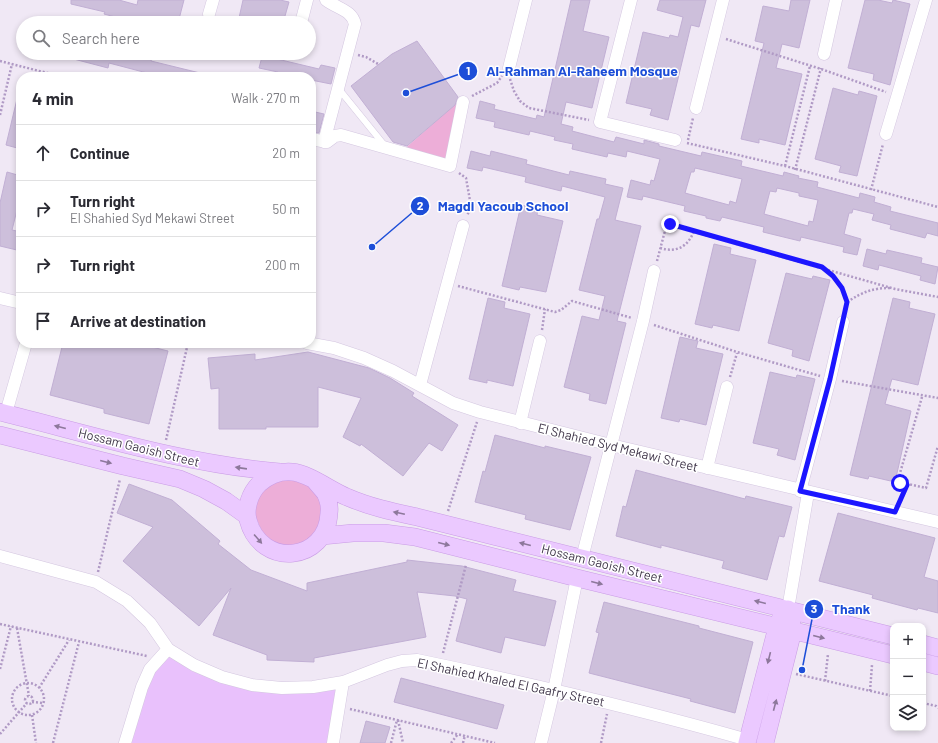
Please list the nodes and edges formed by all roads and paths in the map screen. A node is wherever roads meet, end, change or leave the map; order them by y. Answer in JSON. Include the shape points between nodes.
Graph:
{"nodes":[{"id":1,"x":213,"y":0,"type":"edge"},
{"id":2,"x":307,"y":0,"type":"edge"},
{"id":3,"x":326,"y":0,"type":"edge"},
{"id":4,"x":526,"y":0,"type":"edge"},
{"id":5,"x":632,"y":0,"type":"edge"},
{"id":6,"x":723,"y":0,"type":"edge"},
{"id":7,"x":836,"y":0,"type":"edge"},
{"id":8,"x":926,"y":0,"type":"edge"},
{"id":9,"x":209,"y":14,"type":"dead end"},
{"id":10,"x":303,"y":16,"type":"edge"},
{"id":11,"x":714,"y":35,"type":"junction"},
{"id":12,"x":348,"y":54,"type":"junction"},
{"id":13,"x":824,"y":54,"type":"joint"},
{"id":14,"x":0,"y":61,"type":"edge"},
{"id":15,"x":12,"y":64,"type":"junction"},
{"id":16,"x":378,"y":64,"type":"dead end"},
{"id":17,"x":810,"y":66,"type":"junction"},
{"id":18,"x":509,"y":68,"type":"junction"},
{"id":19,"x":821,"y":69,"type":"junction"},
{"id":20,"x":43,"y":72,"type":"edge"},
{"id":21,"x":338,"y":88,"type":"junction"},
{"id":22,"x":897,"y":96,"type":"junction"},
{"id":23,"x":463,"y":102,"type":"joint"},
{"id":24,"x":696,"y":108,"type":"joint"},
{"id":25,"x":0,"y":115,"type":"edge"},
{"id":26,"x":600,"y":122,"type":"junction"},
{"id":27,"x":886,"y":134,"type":"joint"},
{"id":28,"x":316,"y":140,"type":"edge"},
{"id":29,"x":675,"y":140,"type":"joint"},
{"id":30,"x":324,"y":142,"type":"junction"},
{"id":31,"x":687,"y":143,"type":"junction"},
{"id":32,"x":386,"y":148,"type":"junction"},
{"id":33,"x":450,"y":166,"type":"junction"},
{"id":34,"x":785,"y":166,"type":"junction"},
{"id":35,"x":796,"y":170,"type":"junction"},
{"id":36,"x":871,"y":190,"type":"junction"},
{"id":37,"x":938,"y":207,"type":"edge"},
{"id":38,"x":463,"y":226,"type":"joint"},
{"id":39,"x":694,"y":231,"type":"junction"},
{"id":40,"x":660,"y":248,"type":"junction"},
{"id":41,"x":822,"y":267,"type":"junction"},
{"id":42,"x":654,"y":271,"type":"joint"},
{"id":43,"x":447,"y":284,"type":"junction"},
{"id":44,"x":895,"y":289,"type":"junction"},
{"id":45,"x":938,"y":297,"type":"edge"},
{"id":46,"x":0,"y":298,"type":"edge"},
{"id":47,"x":16,"y":302,"type":"edge"},
{"id":48,"x":847,"y":302,"type":"junction"},
{"id":49,"x":545,"y":309,"type":"junction"},
{"id":50,"x":643,"y":321,"type":"junction"},
{"id":51,"x":843,"y":322,"type":"joint"},
{"id":52,"x":540,"y":341,"type":"joint"},
{"id":53,"x":316,"y":345,"type":"edge"},
{"id":54,"x":24,"y":348,"type":"edge"},
{"id":55,"x":187,"y":348,"type":"edge"},
{"id":56,"x":737,"y":352,"type":"junction"},
{"id":57,"x":830,"y":379,"type":"junction"},
{"id":58,"x":420,"y":386,"type":"junction"},
{"id":59,"x":727,"y":387,"type":"joint"},
{"id":60,"x":922,"y":397,"type":"junction"},
{"id":61,"x":938,"y":398,"type":"edge"},
{"id":62,"x":480,"y":412,"type":"junction"},
{"id":63,"x":3,"y":413,"type":"edge"},
{"id":64,"x":520,"y":423,"type":"junction"},
{"id":65,"x":0,"y":435,"type":"edge"},
{"id":66,"x":611,"y":445,"type":"junction"},
{"id":67,"x":938,"y":446,"type":"edge"},
{"id":68,"x":163,"y":454,"type":"junction"},
{"id":69,"x":123,"y":466,"type":"junction"},
{"id":70,"x":707,"y":468,"type":"junction"},
{"id":71,"x":280,"y":472,"type":"junction"},
{"id":72,"x":315,"y":481,"type":"junction"},
{"id":73,"x":907,"y":485,"type":"junction"},
{"id":74,"x":804,"y":492,"type":"junction"},
{"id":75,"x":895,"y":512,"type":"junction"},
{"id":76,"x":247,"y":516,"type":"junction"},
{"id":77,"x":938,"y":522,"type":"edge"},
{"id":78,"x":444,"y":524,"type":"junction"},
{"id":79,"x":322,"y":536,"type":"junction"},
{"id":80,"x":469,"y":551,"type":"junction"},
{"id":81,"x":0,"y":556,"type":"edge"},
{"id":82,"x":582,"y":558,"type":"junction"},
{"id":83,"x":577,"y":578,"type":"junction"},
{"id":84,"x":96,"y":582,"type":"junction"},
{"id":85,"x":788,"y":609,"type":"junction"},
{"id":86,"x":0,"y":624,"type":"edge"},
{"id":87,"x":11,"y":626,"type":"junction"},
{"id":88,"x":17,"y":628,"type":"junction"},
{"id":89,"x":785,"y":629,"type":"junction"},
{"id":90,"x":890,"y":635,"type":"edge"},
{"id":91,"x":69,"y":640,"type":"junction"},
{"id":92,"x":830,"y":640,"type":"junction"},
{"id":93,"x":79,"y":642,"type":"junction"},
{"id":94,"x":926,"y":645,"type":"edge"},
{"id":95,"x":938,"y":648,"type":"edge"},
{"id":96,"x":168,"y":649,"type":"junction"},
{"id":97,"x":874,"y":650,"type":"junction"},
{"id":98,"x":890,"y":654,"type":"edge"},
{"id":99,"x":159,"y":659,"type":"junction"},
{"id":100,"x":926,"y":663,"type":"edge"},
{"id":101,"x":440,"y":665,"type":"junction"},
{"id":102,"x":938,"y":666,"type":"edge"},
{"id":103,"x":0,"y":670,"type":"edge"},
{"id":104,"x":783,"y":671,"type":"junction"},
{"id":105,"x":825,"y":681,"type":"junction"},
{"id":106,"x":343,"y":682,"type":"junction"},
{"id":107,"x":26,"y":683,"type":"junction"},
{"id":108,"x":39,"y":688,"type":"junction"},
{"id":109,"x":554,"y":690,"type":"junction"},
{"id":110,"x":870,"y":691,"type":"junction"},
{"id":111,"x":890,"y":695,"type":"edge"},
{"id":112,"x":28,"y":696,"type":"junction"},
{"id":113,"x":32,"y":702,"type":"junction"},
{"id":114,"x":27,"y":703,"type":"junction"},
{"id":115,"x":43,"y":703,"type":"junction"},
{"id":116,"x":610,"y":704,"type":"junction"},
{"id":117,"x":926,"y":704,"type":"edge"},
{"id":118,"x":937,"y":706,"type":"edge"},
{"id":119,"x":339,"y":707,"type":"junction"},
{"id":120,"x":19,"y":712,"type":"junction"},
{"id":121,"x":32,"y":715,"type":"junction"},
{"id":122,"x":397,"y":720,"type":"junction"},
{"id":123,"x":0,"y":734,"type":"edge"},
{"id":124,"x":458,"y":734,"type":"junction"},
{"id":125,"x":465,"y":735,"type":"junction"},
{"id":126,"x":748,"y":742,"type":"edge"},
{"id":127,"x":36,"y":743,"type":"edge"},
{"id":128,"x":53,"y":743,"type":"edge"},
{"id":129,"x":125,"y":743,"type":"edge"},
{"id":130,"x":333,"y":743,"type":"edge"},
{"id":131,"x":391,"y":743,"type":"edge"},
{"id":132,"x":403,"y":743,"type":"edge"},
{"id":133,"x":451,"y":743,"type":"edge"},
{"id":134,"x":463,"y":743,"type":"edge"},
{"id":135,"x":495,"y":743,"type":"edge"},
{"id":136,"x":541,"y":743,"type":"edge"},
{"id":137,"x":601,"y":743,"type":"edge"},
{"id":138,"x":765,"y":743,"type":"edge"}],
"edges":[{"from":1,"to":9,"type":"street"},
{"from":2,"to":10,"type":"street"},
{"from":3,"to":12,"type":"street","via":[[350,13],[354,18]]},
{"from":4,"to":18,"type":"street"},
{"from":5,"to":26,"type":"street"},
{"from":6,"to":11,"type":"street"},
{"from":7,"to":13,"type":"street"},
{"from":8,"to":22,"type":"street"},
{"from":11,"to":17,"type":"path"},
{"from":11,"to":24,"type":"street"},
{"from":12,"to":16,"type":"path","via":[[366,57]]},
{"from":12,"to":21,"type":"street"},
{"from":13,"to":19,"type":"path"},
{"from":14,"to":15,"type":"path"},
{"from":15,"to":20,"type":"path"},
{"from":15,"to":25,"type":"path"},
{"from":17,"to":19,"type":"path"},
{"from":17,"to":34,"type":"path"},
{"from":18,"to":23,"type":"path","via":[[497,83]]},
{"from":18,"to":26,"type":"path","via":[[514,91],[520,101],[529,108]]},
{"from":19,"to":22,"type":"path"},
{"from":19,"to":35,"type":"path"},
{"from":21,"to":30,"type":"street"},
{"from":21,"to":32,"type":"lane"},
{"from":22,"to":27,"type":"street"},
{"from":23,"to":33,"type":"street"},
{"from":24,"to":31,"type":"path"},
{"from":26,"to":29,"type":"street"},
{"from":27,"to":36,"type":"path"},
{"from":28,"to":30,"type":"street"},
{"from":29,"to":31,"type":"path"},
{"from":30,"to":32,"type":"street","via":[[338,135]]},
{"from":31,"to":34,"type":"path"},
{"from":32,"to":33,"type":"street"},
{"from":33,"to":38,"type":"path","via":[[466,178],[471,206]]},
{"from":34,"to":35,"type":"path"},
{"from":35,"to":36,"type":"path"},
{"from":36,"to":37,"type":"path"},
{"from":38,"to":43,"type":"street"},
{"from":39,"to":40,"type":"path","via":[[687,244],[681,248]]},
{"from":39,"to":40,"type":"path","via":[[667,225]]},
{"from":39,"to":41,"type":"path"},
{"from":40,"to":42,"type":"path"},
{"from":41,"to":44,"type":"path"},
{"from":41,"to":48,"type":"path","via":[[842,288]]},
{"from":42,"to":50,"type":"street"},
{"from":43,"to":49,"type":"path"},
{"from":43,"to":58,"type":"street"},
{"from":44,"to":45,"type":"path"},
{"from":44,"to":48,"type":"path","via":[[878,288],[861,292]]},
{"from":46,"to":47,"type":"street"},
{"from":48,"to":51,"type":"path"},
{"from":49,"to":50,"type":"path","via":[[555,312],[572,301]]},
{"from":49,"to":52,"type":"path"},
{"from":50,"to":56,"type":"path"},
{"from":50,"to":66,"type":"street"},
{"from":51,"to":57,"type":"street"},
{"from":52,"to":64,"type":"street"},
{"from":53,"to":58,"type":"street","name":"El Shahied Syd Mekawi Street","via":[[364,358]]},
{"from":54,"to":63,"type":"street"},
{"from":55,"to":68,"type":"path"},
{"from":56,"to":57,"type":"path"},
{"from":56,"to":59,"type":"path"},
{"from":57,"to":60,"type":"path"},
{"from":57,"to":74,"type":"street"},
{"from":58,"to":62,"type":"street","name":"El Shahied Syd Mekawi Street","via":[[453,403]]},
{"from":59,"to":70,"type":"street"},
{"from":60,"to":61,"type":"path"},
{"from":60,"to":73,"type":"path","via":[[898,480]]},
{"from":62,"to":64,"type":"street","name":"El Shahied Syd Mekawi Street"},
{"from":62,"to":78,"type":"path"},
{"from":68,"to":63,"type":"street","name":"Hossam Gaoish Street","one_way":true},
{"from":64,"to":66,"type":"street","name":"El Shahied Syd Mekawi Street"},
{"from":65,"to":69,"type":"street","name":"Hossam Gaoish Street","one_way":true},
{"from":66,"to":70,"type":"street","name":"El Shahied Syd Mekawi Street"},
{"from":66,"to":82,"type":"street"},
{"from":67,"to":73,"type":"path","via":[[927,488]]},
{"from":71,"to":68,"type":"street","name":"Hossam Gaoish Street","one_way":true,"via":[[217,465]]},
{"from":69,"to":76,"type":"street","name":"Hossam Gaoish Street","via":[[180,479],[226,501]]},
{"from":69,"to":84,"type":"path"},
{"from":70,"to":74,"type":"street","name":"El Shahied Syd Mekawi Street"},
{"from":71,"to":72,"type":"street","via":[[304,474]]},
{"from":71,"to":76,"type":"street","via":[[266,478],[255,488],[248,501]]},
{"from":78,"to":72,"type":"street","name":"Hossam Gaoish Street","one_way":true,"via":[[382,509],[348,497]]},
{"from":72,"to":79,"type":"street","via":[[325,493],[330,507],[329,522]]},
{"from":73,"to":75,"type":"path"},
{"from":74,"to":75,"type":"street","name":"El Shahied Syd Mekawi Street"},
{"from":74,"to":85,"type":"street"},
{"from":75,"to":77,"type":"street","name":"El Shahied Syd Mekawi Street"},
{"from":76,"to":79,"type":"street","one_way":true,"via":[[251,530],[259,542],[271,550],[285,554],[299,553],[312,547]]},
{"from":82,"to":78,"type":"street","name":"Hossam Gaoish Street","one_way":true},
{"from":79,"to":80,"type":"street","name":"Hossam Gaoish Street","one_way":true,"via":[[384,533],[415,537]]},
{"from":80,"to":83,"type":"street","name":"Hossam Gaoish Street"},
{"from":80,"to":101,"type":"path"},
{"from":81,"to":84,"type":"street","name":"El Shahied Khaled El Gaafry Street"},
{"from":85,"to":82,"type":"street","name":"Hossam Gaoish Street","one_way":true},
{"from":83,"to":89,"type":"street","name":"Hossam Gaoish Street","one_way":true},
{"from":83,"to":109,"type":"street"},
{"from":84,"to":96,"type":"street","name":"El Shahied Khaled El Gaafry Street","via":[[127,601],[150,624]]},
{"from":85,"to":89,"type":"street","via":[[781,617]]},
{"from":85,"to":90,"type":"street","name":"Hossam Gaoish Street"},
{"from":86,"to":87,"type":"path"},
{"from":87,"to":88,"type":"path"},
{"from":87,"to":103,"type":"path"},
{"from":88,"to":91,"type":"path"},
{"from":88,"to":107,"type":"path"},
{"from":89,"to":92,"type":"street","name":"Hossam Gaoish Street","one_way":true},
{"from":89,"to":104,"type":"street"},
{"from":89,"to":126,"type":"street","one_way":true},
{"from":91,"to":93,"type":"path"},
{"from":91,"to":108,"type":"path"},
{"from":92,"to":97,"type":"street","name":"Hossam Gaoish Street"},
{"from":92,"to":105,"type":"path"},
{"from":93,"to":99,"type":"path"},
{"from":93,"to":128,"type":"path"},
{"from":94,"to":95,"type":"street"},
{"from":96,"to":99,"type":"street"},
{"from":96,"to":106,"type":"street","name":"El Shahied Khaled El Gaafry Street","via":[[201,668],[252,685],[282,688],[313,687]]},
{"from":97,"to":98,"type":"street","name":"Hossam Gaoish Street"},
{"from":97,"to":110,"type":"path"},
{"from":99,"to":129,"type":"street","via":[[150,669],[142,687]]},
{"from":100,"to":102,"type":"street"},
{"from":101,"to":106,"type":"street","name":"El Shahied Khaled El Gaafry Street","via":[[417,660],[402,661]]},
{"from":101,"to":109,"type":"street","name":"El Shahied Khaled El Gaafry Street"},
{"from":104,"to":105,"type":"path"},
{"from":138,"to":104,"type":"street","one_way":true},
{"from":105,"to":110,"type":"path"},
{"from":106,"to":119,"type":"street"},
{"from":107,"to":108,"type":"path"},
{"from":107,"to":112,"type":"path"},
{"from":107,"to":120,"type":"path","via":[[16,688],[12,698],[12,704]]},
{"from":108,"to":115,"type":"path"},
{"from":109,"to":116,"type":"street","name":"El Shahied Khaled El Gaafry Street"},
{"from":109,"to":136,"type":"street"},
{"from":110,"to":111,"type":"path"},
{"from":112,"to":113,"type":"path","via":[[33,699]]},
{"from":112,"to":114,"type":"path","via":[[25,699]]},
{"from":113,"to":114,"type":"path"},
{"from":113,"to":115,"type":"path"},
{"from":114,"to":120,"type":"path"},
{"from":115,"to":121,"type":"path"},
{"from":116,"to":126,"type":"street","name":"El Shahied Khaled El Gaafry Street","via":[[696,725]]},
{"from":116,"to":137,"type":"path"},
{"from":117,"to":118,"type":"path"},
{"from":119,"to":122,"type":"path"},
{"from":119,"to":130,"type":"street"},
{"from":120,"to":121,"type":"path"},
{"from":120,"to":123,"type":"path"},
{"from":121,"to":127,"type":"path"},
{"from":122,"to":124,"type":"path"},
{"from":122,"to":131,"type":"path"},
{"from":122,"to":132,"type":"path"},
{"from":124,"to":125,"type":"path"},
{"from":124,"to":133,"type":"path"},
{"from":125,"to":134,"type":"path"},
{"from":125,"to":135,"type":"path"}]}
